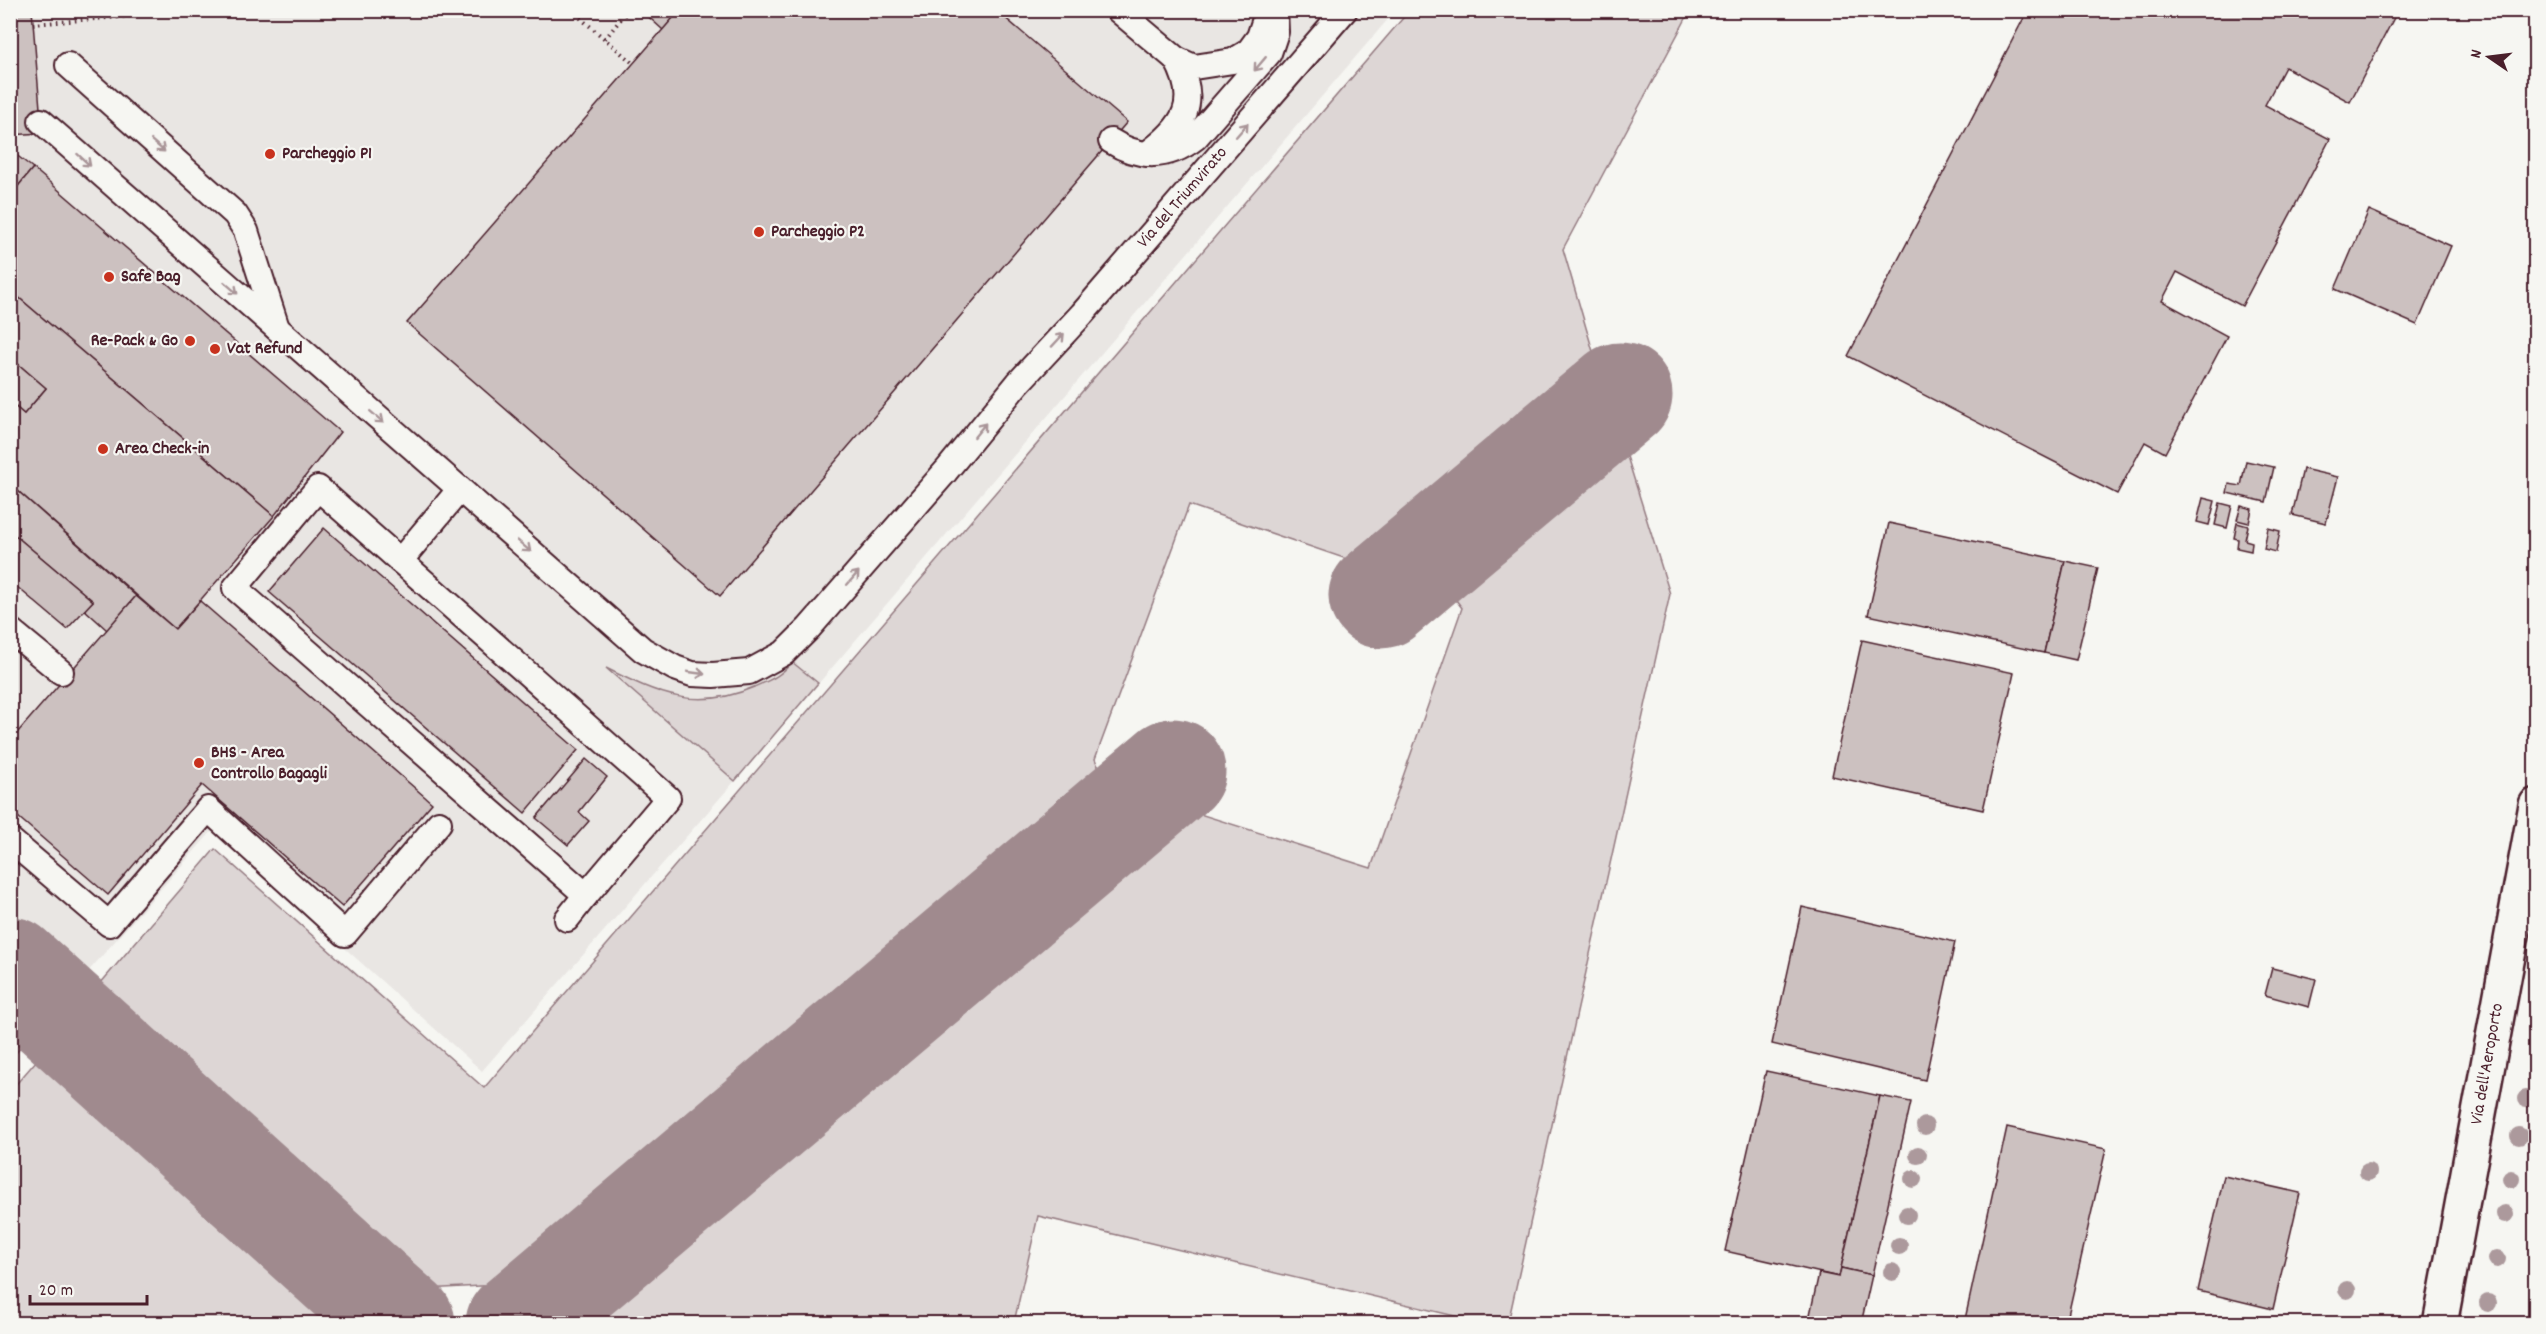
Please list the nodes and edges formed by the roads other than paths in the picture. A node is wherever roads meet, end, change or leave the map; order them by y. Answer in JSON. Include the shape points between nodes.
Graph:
{"nodes":[{"id":1,"x":1118,"y":10,"type":"edge"},
{"id":2,"x":1268,"y":10,"type":"edge"},
{"id":3,"x":1275,"y":10,"type":"edge"},
{"id":4,"x":1345,"y":10,"type":"edge"},
{"id":5,"x":1176,"y":59,"type":"junction"},
{"id":6,"x":68,"y":65,"type":"dead end"},
{"id":7,"x":41,"y":121,"type":"dead end"},
{"id":8,"x":1111,"y":141,"type":"dead end"},
{"id":9,"x":1146,"y":154,"type":"junction"},
{"id":10,"x":278,"y":328,"type":"junction"},
{"id":11,"x":460,"y":489,"type":"junction"},
{"id":12,"x":400,"y":561,"type":"junction"},
{"id":13,"x":10,"y":630,"type":"edge"},
{"id":14,"x":61,"y":672,"type":"dead end"},
{"id":15,"x":2535,"y":805,"type":"edge"},
{"id":16,"x":439,"y":824,"type":"dead end"},
{"id":17,"x":10,"y":840,"type":"edge"},
{"id":18,"x":586,"y":895,"type":"junction"},
{"id":19,"x":567,"y":919,"type":"dead end"},
{"id":20,"x":2440,"y":1323,"type":"edge"}],
"edges":[{"from":1,"to":5,"type":"lane"},
{"from":2,"to":5,"type":"lane","via":[[1259,37],[1248,52],[1233,61],[1194,67]]},
{"from":3,"to":9,"type":"lane","one_way":true,"via":[[1276,32],[1269,53],[1209,123],[1182,148]]},
{"from":11,"to":4,"type":"lane","name":"Via del Triumvirato","one_way":true,"via":[[643,650],[663,663],[692,674],[748,672],[784,653]]},
{"from":5,"to":9,"type":"lane","via":[[1190,94],[1185,114],[1164,142]]},
{"from":6,"to":10,"type":"lane","one_way":true,"via":[[235,214],[246,231]]},
{"from":7,"to":10,"type":"lane","name":"Via del Triumvirato","one_way":true},
{"from":8,"to":9,"type":"lane"},
{"from":10,"to":11,"type":"lane","name":"Via del Triumvirato","one_way":true},
{"from":11,"to":12,"type":"lane"},
{"from":12,"to":18,"type":"lane","via":[[668,798]]},
{"from":12,"to":18,"type":"lane","via":[[318,488],[235,588]]},
{"from":13,"to":14,"type":"lane"},
{"from":15,"to":20,"type":"street","name":"Via dell'Aeroporto"},
{"from":16,"to":17,"type":"lane","via":[[345,934],[208,809],[109,924]]},
{"from":18,"to":19,"type":"lane"}]}
